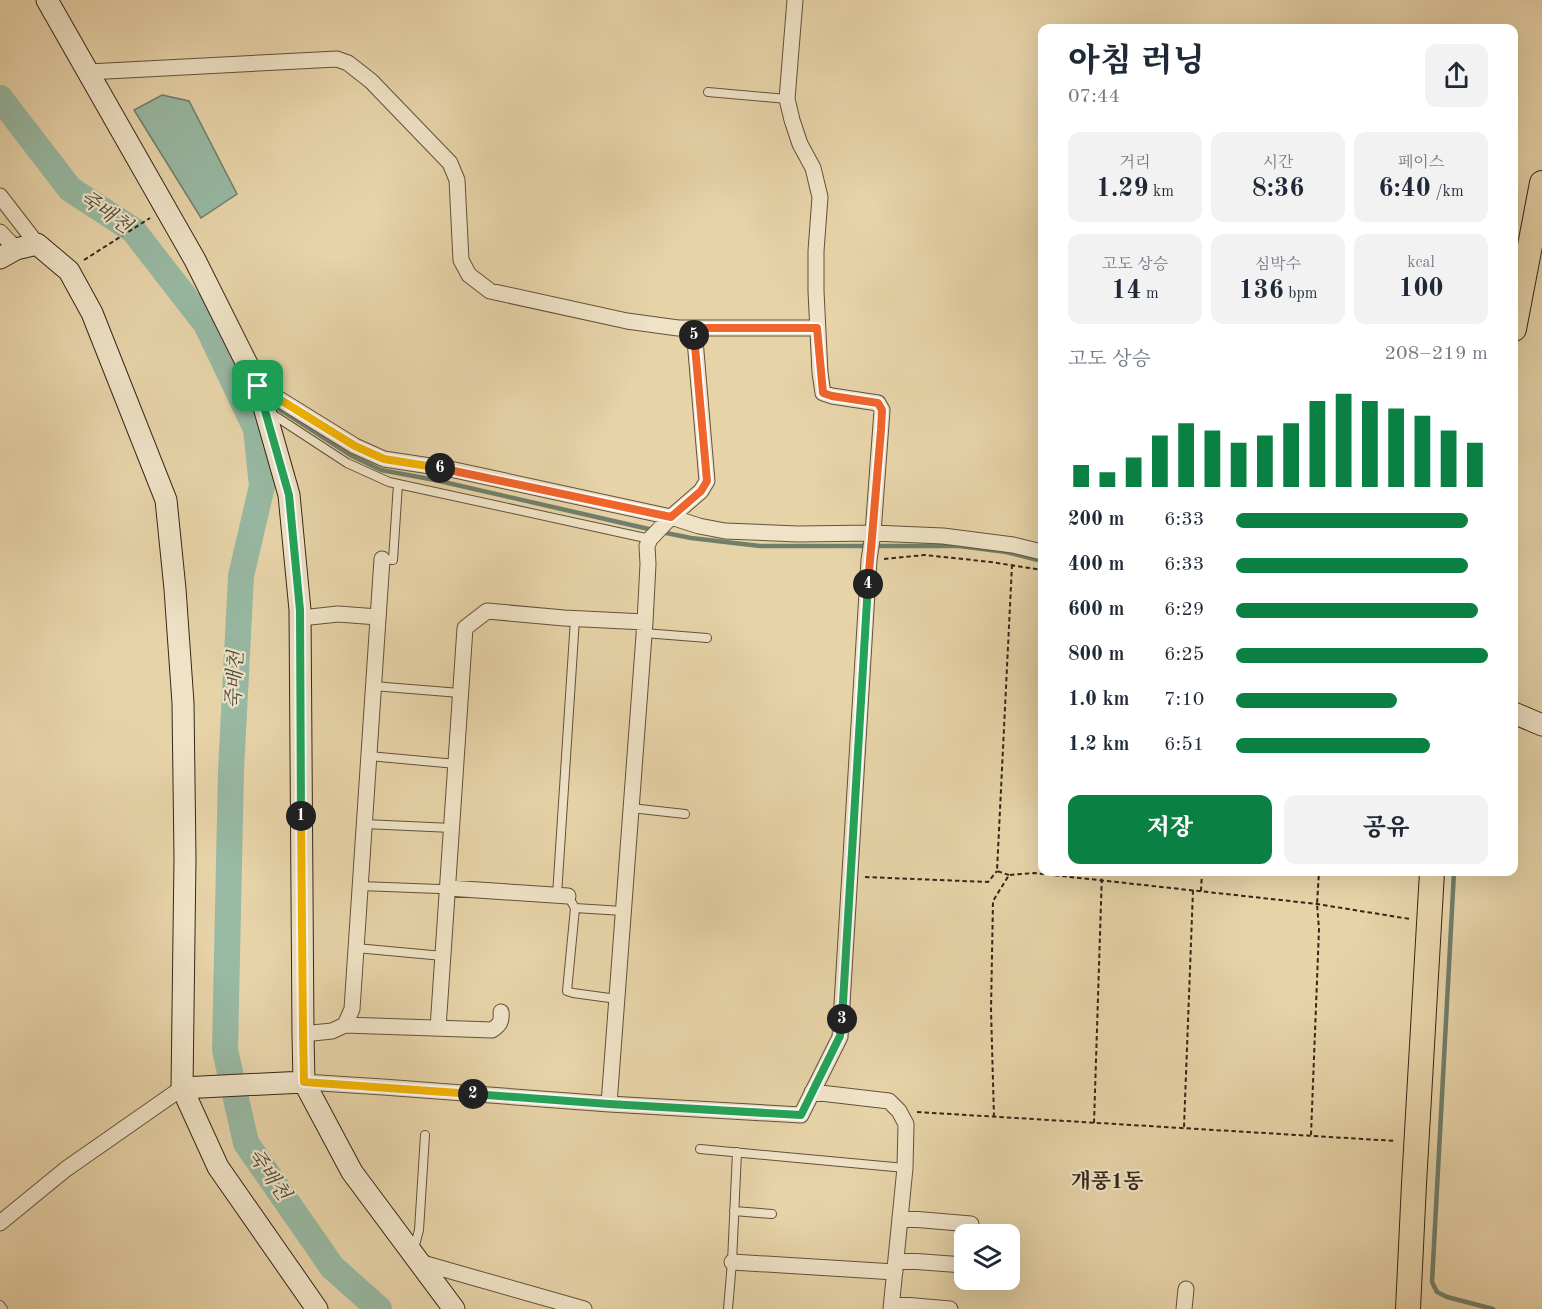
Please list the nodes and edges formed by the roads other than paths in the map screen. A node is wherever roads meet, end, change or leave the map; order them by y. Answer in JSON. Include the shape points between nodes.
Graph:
{"nodes":[{"id":1,"x":47,"y":0,"type":"edge"},
{"id":2,"x":795,"y":0,"type":"edge"},
{"id":3,"x":88,"y":72,"type":"junction"},
{"id":4,"x":708,"y":92,"type":"dead end"},
{"id":5,"x":788,"y":99,"type":"junction"},
{"id":6,"x":1542,"y":183,"type":"edge"},
{"id":7,"x":0,"y":196,"type":"edge"},
{"id":8,"x":0,"y":232,"type":"edge"},
{"id":9,"x":37,"y":244,"type":"junction"},
{"id":10,"x":8,"y":254,"type":"edge"},
{"id":11,"x":1518,"y":307,"type":"edge"},
{"id":12,"x":694,"y":328,"type":"junction"},
{"id":13,"x":817,"y":328,"type":"junction"},
{"id":14,"x":258,"y":386,"type":"junction"},
{"id":15,"x":264,"y":409,"type":"junction"},
{"id":16,"x":399,"y":484,"type":"junction"},
{"id":17,"x":669,"y":519,"type":"junction"},
{"id":18,"x":651,"y":539,"type":"junction"},
{"id":19,"x":871,"y":546,"type":"junction"},
{"id":20,"x":1038,"y":551,"type":"edge"},
{"id":21,"x":382,"y":559,"type":"joint"},
{"id":22,"x":378,"y":617,"type":"junction"},
{"id":23,"x":300,"y":618,"type":"junction"},
{"id":24,"x":575,"y":619,"type":"junction"},
{"id":25,"x":644,"y":628,"type":"junction"},
{"id":26,"x":707,"y":638,"type":"dead end"},
{"id":27,"x":373,"y":686,"type":"junction"},
{"id":28,"x":460,"y":693,"type":"junction"},
{"id":29,"x":1518,"y":715,"type":"edge"},
{"id":30,"x":1542,"y":724,"type":"edge"},
{"id":31,"x":369,"y":756,"type":"junction"},
{"id":32,"x":456,"y":764,"type":"junction"},
{"id":33,"x":631,"y":808,"type":"junction"},
{"id":34,"x":685,"y":814,"type":"dead end"},
{"id":35,"x":364,"y":824,"type":"junction"},
{"id":36,"x":452,"y":828,"type":"junction"},
{"id":37,"x":1432,"y":876,"type":"edge"},
{"id":38,"x":360,"y":886,"type":"junction"},
{"id":39,"x":448,"y":888,"type":"junction"},
{"id":40,"x":567,"y":900,"type":"junction"},
{"id":41,"x":623,"y":911,"type":"junction"},
{"id":42,"x":356,"y":948,"type":"junction"},
{"id":43,"x":443,"y":956,"type":"junction"},
{"id":44,"x":617,"y":999,"type":"junction"},
{"id":45,"x":501,"y":1012,"type":"dead end"},
{"id":46,"x":345,"y":1025,"type":"junction"},
{"id":47,"x":438,"y":1028,"type":"junction"},
{"id":48,"x":303,"y":1034,"type":"junction"},
{"id":49,"x":304,"y":1082,"type":"junction"},
{"id":50,"x":182,"y":1088,"type":"junction"},
{"id":51,"x":812,"y":1092,"type":"junction"},
{"id":52,"x":609,"y":1104,"type":"junction"},
{"id":53,"x":425,"y":1135,"type":"dead end"},
{"id":54,"x":700,"y":1149,"type":"dead end"},
{"id":55,"x":737,"y":1152,"type":"junction"},
{"id":56,"x":905,"y":1168,"type":"junction"},
{"id":57,"x":734,"y":1211,"type":"junction"},
{"id":58,"x":772,"y":1214,"type":"dead end"},
{"id":59,"x":900,"y":1218,"type":"junction"},
{"id":60,"x":0,"y":1223,"type":"edge"},
{"id":61,"x":971,"y":1224,"type":"dead end"},
{"id":62,"x":416,"y":1258,"type":"junction"},
{"id":63,"x":732,"y":1262,"type":"junction"},
{"id":64,"x":954,"y":1265,"type":"edge"},
{"id":65,"x":896,"y":1266,"type":"junction"},
{"id":66,"x":1186,"y":1289,"type":"dead end"},
{"id":67,"x":0,"y":1305,"type":"edge"},
{"id":68,"x":892,"y":1307,"type":"edge"},
{"id":69,"x":3,"y":1309,"type":"edge"},
{"id":70,"x":317,"y":1309,"type":"edge"},
{"id":71,"x":454,"y":1309,"type":"edge"},
{"id":72,"x":584,"y":1309,"type":"edge"},
{"id":73,"x":728,"y":1309,"type":"edge"},
{"id":74,"x":950,"y":1309,"type":"edge"},
{"id":75,"x":1184,"y":1309,"type":"edge"},
{"id":76,"x":1408,"y":1309,"type":"edge"}],
"edges":[{"from":1,"to":3,"type":"street"},
{"from":2,"to":5,"type":"street"},
{"from":3,"to":12,"type":"street","via":[[337,59],[348,63],[371,81],[450,163],[458,180],[461,260],[469,275],[490,291],[627,321]]},
{"from":3,"to":14,"type":"street","via":[[195,260]]},
{"from":4,"to":5,"type":"lane"},
{"from":5,"to":13,"type":"street","via":[[820,197]]},
{"from":6,"to":11,"type":"main road"},
{"from":7,"to":9,"type":"street"},
{"from":8,"to":10,"type":"street"},
{"from":9,"to":10,"type":"street"},
{"from":9,"to":50,"type":"street","via":[[69,271],[92,313],[166,500],[183,703]]},
{"from":12,"to":13,"type":"street"},
{"from":12,"to":17,"type":"street","via":[[707,481]]},
{"from":13,"to":19,"type":"street","via":[[823,393],[878,403],[882,410]]},
{"from":14,"to":15,"type":"street"},
{"from":14,"to":17,"type":"street","via":[[355,446],[384,459],[450,469]]},
{"from":15,"to":16,"type":"lane","via":[[346,462]]},
{"from":15,"to":23,"type":"street","via":[[289,495]]},
{"from":16,"to":18,"type":"lane"},
{"from":16,"to":21,"type":"lane","via":[[393,560]]},
{"from":17,"to":18,"type":"street"},
{"from":17,"to":19,"type":"street","via":[[725,531],[798,534]]},
{"from":18,"to":25,"type":"street","via":[[647,546]]},
{"from":19,"to":20,"type":"street","via":[[943,536]]},
{"from":19,"to":51,"type":"street","via":[[840,1036]]},
{"from":21,"to":22,"type":"street"},
{"from":22,"to":23,"type":"street","via":[[338,614]]},
{"from":22,"to":27,"type":"street"},
{"from":23,"to":48,"type":"street"},
{"from":24,"to":25,"type":"street"},
{"from":24,"to":28,"type":"street","via":[[487,611],[465,628]]},
{"from":24,"to":40,"type":"lane"},
{"from":25,"to":26,"type":"lane"},
{"from":25,"to":33,"type":"street"},
{"from":27,"to":28,"type":"lane"},
{"from":27,"to":31,"type":"street"},
{"from":28,"to":32,"type":"street"},
{"from":29,"to":30,"type":"street"},
{"from":31,"to":32,"type":"lane"},
{"from":31,"to":35,"type":"street"},
{"from":32,"to":36,"type":"street"},
{"from":33,"to":34,"type":"lane"},
{"from":33,"to":41,"type":"street"},
{"from":35,"to":36,"type":"lane"},
{"from":35,"to":38,"type":"street"},
{"from":36,"to":39,"type":"street"},
{"from":37,"to":76,"type":"main road"},
{"from":38,"to":39,"type":"lane"},
{"from":38,"to":42,"type":"street"},
{"from":39,"to":40,"type":"street"},
{"from":39,"to":43,"type":"street"},
{"from":40,"to":41,"type":"lane"},
{"from":40,"to":44,"type":"lane","via":[[567,991]]},
{"from":41,"to":44,"type":"street"},
{"from":42,"to":43,"type":"lane"},
{"from":42,"to":46,"type":"street","via":[[352,1009]]},
{"from":43,"to":47,"type":"street"},
{"from":44,"to":52,"type":"street"},
{"from":45,"to":47,"type":"street","via":[[498,1026],[492,1030]]},
{"from":46,"to":47,"type":"street"},
{"from":46,"to":48,"type":"street","via":[[332,1031]]},
{"from":48,"to":49,"type":"street"},
{"from":49,"to":50,"type":"street"},
{"from":49,"to":52,"type":"street"},
{"from":49,"to":62,"type":"street","via":[[352,1172]]},
{"from":50,"to":60,"type":"street","via":[[66,1169]]},
{"from":50,"to":70,"type":"street","via":[[218,1167]]},
{"from":51,"to":52,"type":"street","via":[[801,1115]]},
{"from":51,"to":56,"type":"street","via":[[888,1101],[906,1124]]},
{"from":53,"to":62,"type":"lane"},
{"from":54,"to":55,"type":"lane"},
{"from":55,"to":56,"type":"lane"},
{"from":55,"to":57,"type":"lane"},
{"from":56,"to":59,"type":"street"},
{"from":57,"to":58,"type":"lane"},
{"from":57,"to":63,"type":"lane"},
{"from":59,"to":61,"type":"street"},
{"from":59,"to":65,"type":"street"},
{"from":62,"to":71,"type":"street"},
{"from":62,"to":72,"type":"street"},
{"from":63,"to":65,"type":"street"},
{"from":63,"to":73,"type":"lane"},
{"from":64,"to":65,"type":"street"},
{"from":65,"to":68,"type":"street"},
{"from":66,"to":75,"type":"street"},
{"from":67,"to":69,"type":"lane"},
{"from":68,"to":74,"type":"street"}]}
